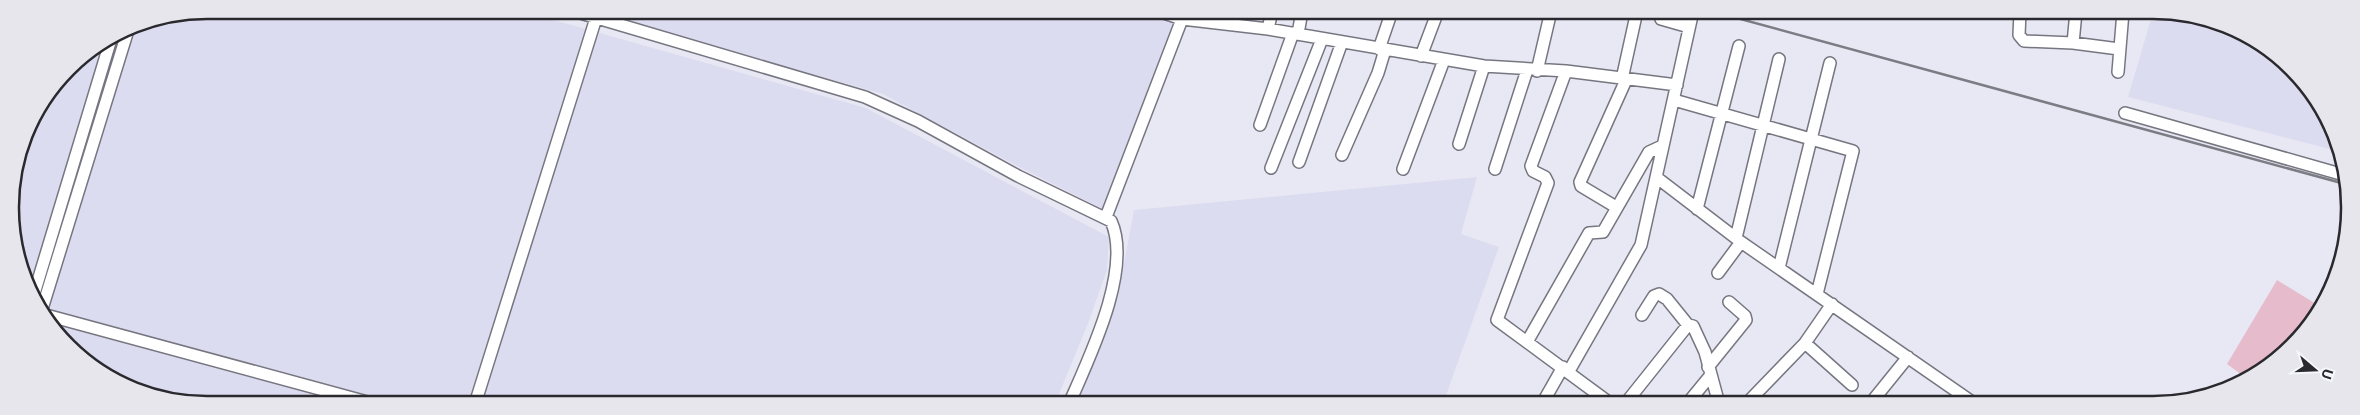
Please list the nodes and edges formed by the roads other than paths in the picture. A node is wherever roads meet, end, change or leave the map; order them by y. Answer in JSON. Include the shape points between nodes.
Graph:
{"nodes":[{"id":1,"x":596,"y":19,"type":"edge"},
{"id":2,"x":599,"y":19,"type":"edge"},
{"id":3,"x":1182,"y":19,"type":"edge"},
{"id":4,"x":1190,"y":19,"type":"edge"},
{"id":5,"x":1270,"y":19,"type":"edge"},
{"id":6,"x":1300,"y":19,"type":"edge"},
{"id":7,"x":1390,"y":19,"type":"edge"},
{"id":8,"x":1435,"y":19,"type":"edge"},
{"id":9,"x":1548,"y":19,"type":"edge"},
{"id":10,"x":1635,"y":19,"type":"edge"},
{"id":11,"x":1661,"y":19,"type":"dead end"},
{"id":12,"x":1691,"y":19,"type":"edge"},
{"id":13,"x":2020,"y":19,"type":"edge"},
{"id":14,"x":2075,"y":19,"type":"edge"},
{"id":15,"x":2122,"y":19,"type":"edge"},
{"id":16,"x":1689,"y":27,"type":"junction"},
{"id":17,"x":1268,"y":29,"type":"junction"},
{"id":18,"x":1296,"y":34,"type":"junction"},
{"id":19,"x":126,"y":37,"type":"edge"},
{"id":20,"x":1322,"y":38,"type":"junction"},
{"id":21,"x":1342,"y":42,"type":"junction"},
{"id":22,"x":2073,"y":43,"type":"junction"},
{"id":23,"x":1738,"y":46,"type":"dead end"},
{"id":24,"x":109,"y":47,"type":"edge"},
{"id":25,"x":2119,"y":49,"type":"junction"},
{"id":26,"x":1382,"y":50,"type":"junction"},
{"id":27,"x":1421,"y":56,"type":"junction"},
{"id":28,"x":1779,"y":58,"type":"dead end"},
{"id":29,"x":1444,"y":60,"type":"junction"},
{"id":30,"x":1830,"y":63,"type":"dead end"},
{"id":31,"x":1484,"y":66,"type":"junction"},
{"id":32,"x":1532,"y":70,"type":"junction"},
{"id":33,"x":1566,"y":72,"type":"junction"},
{"id":34,"x":2118,"y":72,"type":"dead end"},
{"id":35,"x":1624,"y":79,"type":"junction"},
{"id":36,"x":1677,"y":85,"type":"junction"},
{"id":37,"x":1674,"y":100,"type":"junction"},
{"id":38,"x":1722,"y":113,"type":"junction"},
{"id":39,"x":2125,"y":113,"type":"dead end"},
{"id":40,"x":1260,"y":125,"type":"dead end"},
{"id":41,"x":1764,"y":126,"type":"junction"},
{"id":42,"x":1810,"y":140,"type":"junction"},
{"id":43,"x":1459,"y":144,"type":"dead end"},
{"id":44,"x":1662,"y":146,"type":"junction"},
{"id":45,"x":1342,"y":155,"type":"dead end"},
{"id":46,"x":1299,"y":162,"type":"dead end"},
{"id":47,"x":1271,"y":168,"type":"dead end"},
{"id":48,"x":1403,"y":168,"type":"dead end"},
{"id":49,"x":1495,"y":169,"type":"dead end"},
{"id":50,"x":2338,"y":173,"type":"edge"},
{"id":51,"x":1656,"y":177,"type":"junction"},
{"id":52,"x":1616,"y":207,"type":"junction"},
{"id":53,"x":1697,"y":209,"type":"junction"},
{"id":54,"x":1106,"y":217,"type":"junction"},
{"id":55,"x":1738,"y":240,"type":"junction"},
{"id":56,"x":1779,"y":268,"type":"junction"},
{"id":57,"x":1718,"y":273,"type":"dead end"},
{"id":58,"x":36,"y":287,"type":"edge"},
{"id":59,"x":1817,"y":294,"type":"junction"},
{"id":60,"x":44,"y":302,"type":"edge"},
{"id":61,"x":1729,"y":302,"type":"dead end"},
{"id":62,"x":1832,"y":304,"type":"junction"},
{"id":63,"x":1642,"y":315,"type":"dead end"},
{"id":64,"x":55,"y":317,"type":"edge"},
{"id":65,"x":1688,"y":325,"type":"junction"},
{"id":66,"x":1527,"y":342,"type":"junction"},
{"id":67,"x":1805,"y":343,"type":"junction"},
{"id":68,"x":1908,"y":357,"type":"junction"},
{"id":69,"x":1566,"y":369,"type":"junction"},
{"id":70,"x":1709,"y":371,"type":"junction"},
{"id":71,"x":1852,"y":385,"type":"dead end"},
{"id":72,"x":342,"y":396,"type":"edge"},
{"id":73,"x":478,"y":396,"type":"edge"},
{"id":74,"x":1072,"y":396,"type":"edge"},
{"id":75,"x":1547,"y":396,"type":"edge"},
{"id":76,"x":1601,"y":396,"type":"edge"},
{"id":77,"x":1631,"y":396,"type":"edge"},
{"id":78,"x":1692,"y":396,"type":"edge"},
{"id":79,"x":1716,"y":396,"type":"edge"},
{"id":80,"x":1754,"y":396,"type":"edge"},
{"id":81,"x":1876,"y":396,"type":"edge"},
{"id":82,"x":1961,"y":396,"type":"edge"}],
"edges":[{"from":1,"to":73,"type":"street"},
{"from":2,"to":54,"type":"street","via":[[865,96],[1018,176]]},
{"from":3,"to":54,"type":"street"},
{"from":4,"to":17,"type":"street"},
{"from":5,"to":17,"type":"street"},
{"from":6,"to":18,"type":"street"},
{"from":7,"to":26,"type":"street"},
{"from":8,"to":27,"type":"street"},
{"from":9,"to":32,"type":"street"},
{"from":10,"to":35,"type":"street"},
{"from":11,"to":16,"type":"street"},
{"from":12,"to":16,"type":"street"},
{"from":13,"to":22,"type":"street","via":[[2019,36],[2028,42]]},
{"from":14,"to":22,"type":"street"},
{"from":15,"to":25,"type":"street"},
{"from":16,"to":36,"type":"street"},
{"from":17,"to":18,"type":"street"},
{"from":18,"to":20,"type":"street"},
{"from":18,"to":40,"type":"street"},
{"from":19,"to":60,"type":"street"},
{"from":20,"to":21,"type":"street"},
{"from":20,"to":47,"type":"street"},
{"from":21,"to":26,"type":"street"},
{"from":21,"to":46,"type":"street"},
{"from":22,"to":25,"type":"street"},
{"from":23,"to":38,"type":"street"},
{"from":24,"to":58,"type":"street"},
{"from":25,"to":34,"type":"street"},
{"from":26,"to":27,"type":"street"},
{"from":26,"to":45,"type":"street","via":[[1378,73]]},
{"from":27,"to":29,"type":"street"},
{"from":28,"to":41,"type":"street"},
{"from":29,"to":31,"type":"street"},
{"from":29,"to":48,"type":"street"},
{"from":30,"to":42,"type":"street"},
{"from":31,"to":32,"type":"street"},
{"from":31,"to":43,"type":"street"},
{"from":32,"to":33,"type":"street"},
{"from":32,"to":49,"type":"street"},
{"from":33,"to":35,"type":"street"},
{"from":33,"to":66,"type":"street","via":[[1531,166],[1548,183],[1498,315],[1500,323]]},
{"from":35,"to":36,"type":"street"},
{"from":35,"to":52,"type":"street","via":[[1580,182],[1581,186]]},
{"from":36,"to":37,"type":"street"},
{"from":37,"to":38,"type":"street"},
{"from":37,"to":44,"type":"street"},
{"from":38,"to":41,"type":"street"},
{"from":38,"to":53,"type":"street"},
{"from":39,"to":50,"type":"street"},
{"from":41,"to":42,"type":"street"},
{"from":41,"to":55,"type":"street"},
{"from":42,"to":56,"type":"street"},
{"from":42,"to":59,"type":"street","via":[[1853,151]]},
{"from":44,"to":51,"type":"street"},
{"from":44,"to":52,"type":"street","via":[[1649,152]]},
{"from":51,"to":53,"type":"street"},
{"from":51,"to":69,"type":"street","via":[[1641,245]]},
{"from":52,"to":66,"type":"street","via":[[1603,232],[1589,233]]},
{"from":53,"to":55,"type":"street"},
{"from":54,"to":74,"type":"street","via":[[1111,221],[1117,241],[1116,272],[1096,340]]},
{"from":55,"to":56,"type":"street"},
{"from":55,"to":57,"type":"street"},
{"from":56,"to":59,"type":"street"},
{"from":59,"to":62,"type":"street"},
{"from":61,"to":70,"type":"street","via":[[1746,320]]},
{"from":62,"to":67,"type":"street"},
{"from":62,"to":68,"type":"street"},
{"from":63,"to":65,"type":"street","via":[[1654,296],[1659,294]]},
{"from":64,"to":72,"type":"street"},
{"from":65,"to":70,"type":"street","via":[[1695,329]]},
{"from":65,"to":77,"type":"street"},
{"from":66,"to":69,"type":"street"},
{"from":67,"to":71,"type":"street"},
{"from":67,"to":80,"type":"street"},
{"from":68,"to":81,"type":"street"},
{"from":68,"to":82,"type":"street"},
{"from":69,"to":75,"type":"street"},
{"from":69,"to":76,"type":"street"},
{"from":70,"to":78,"type":"street"},
{"from":70,"to":79,"type":"street"}]}
